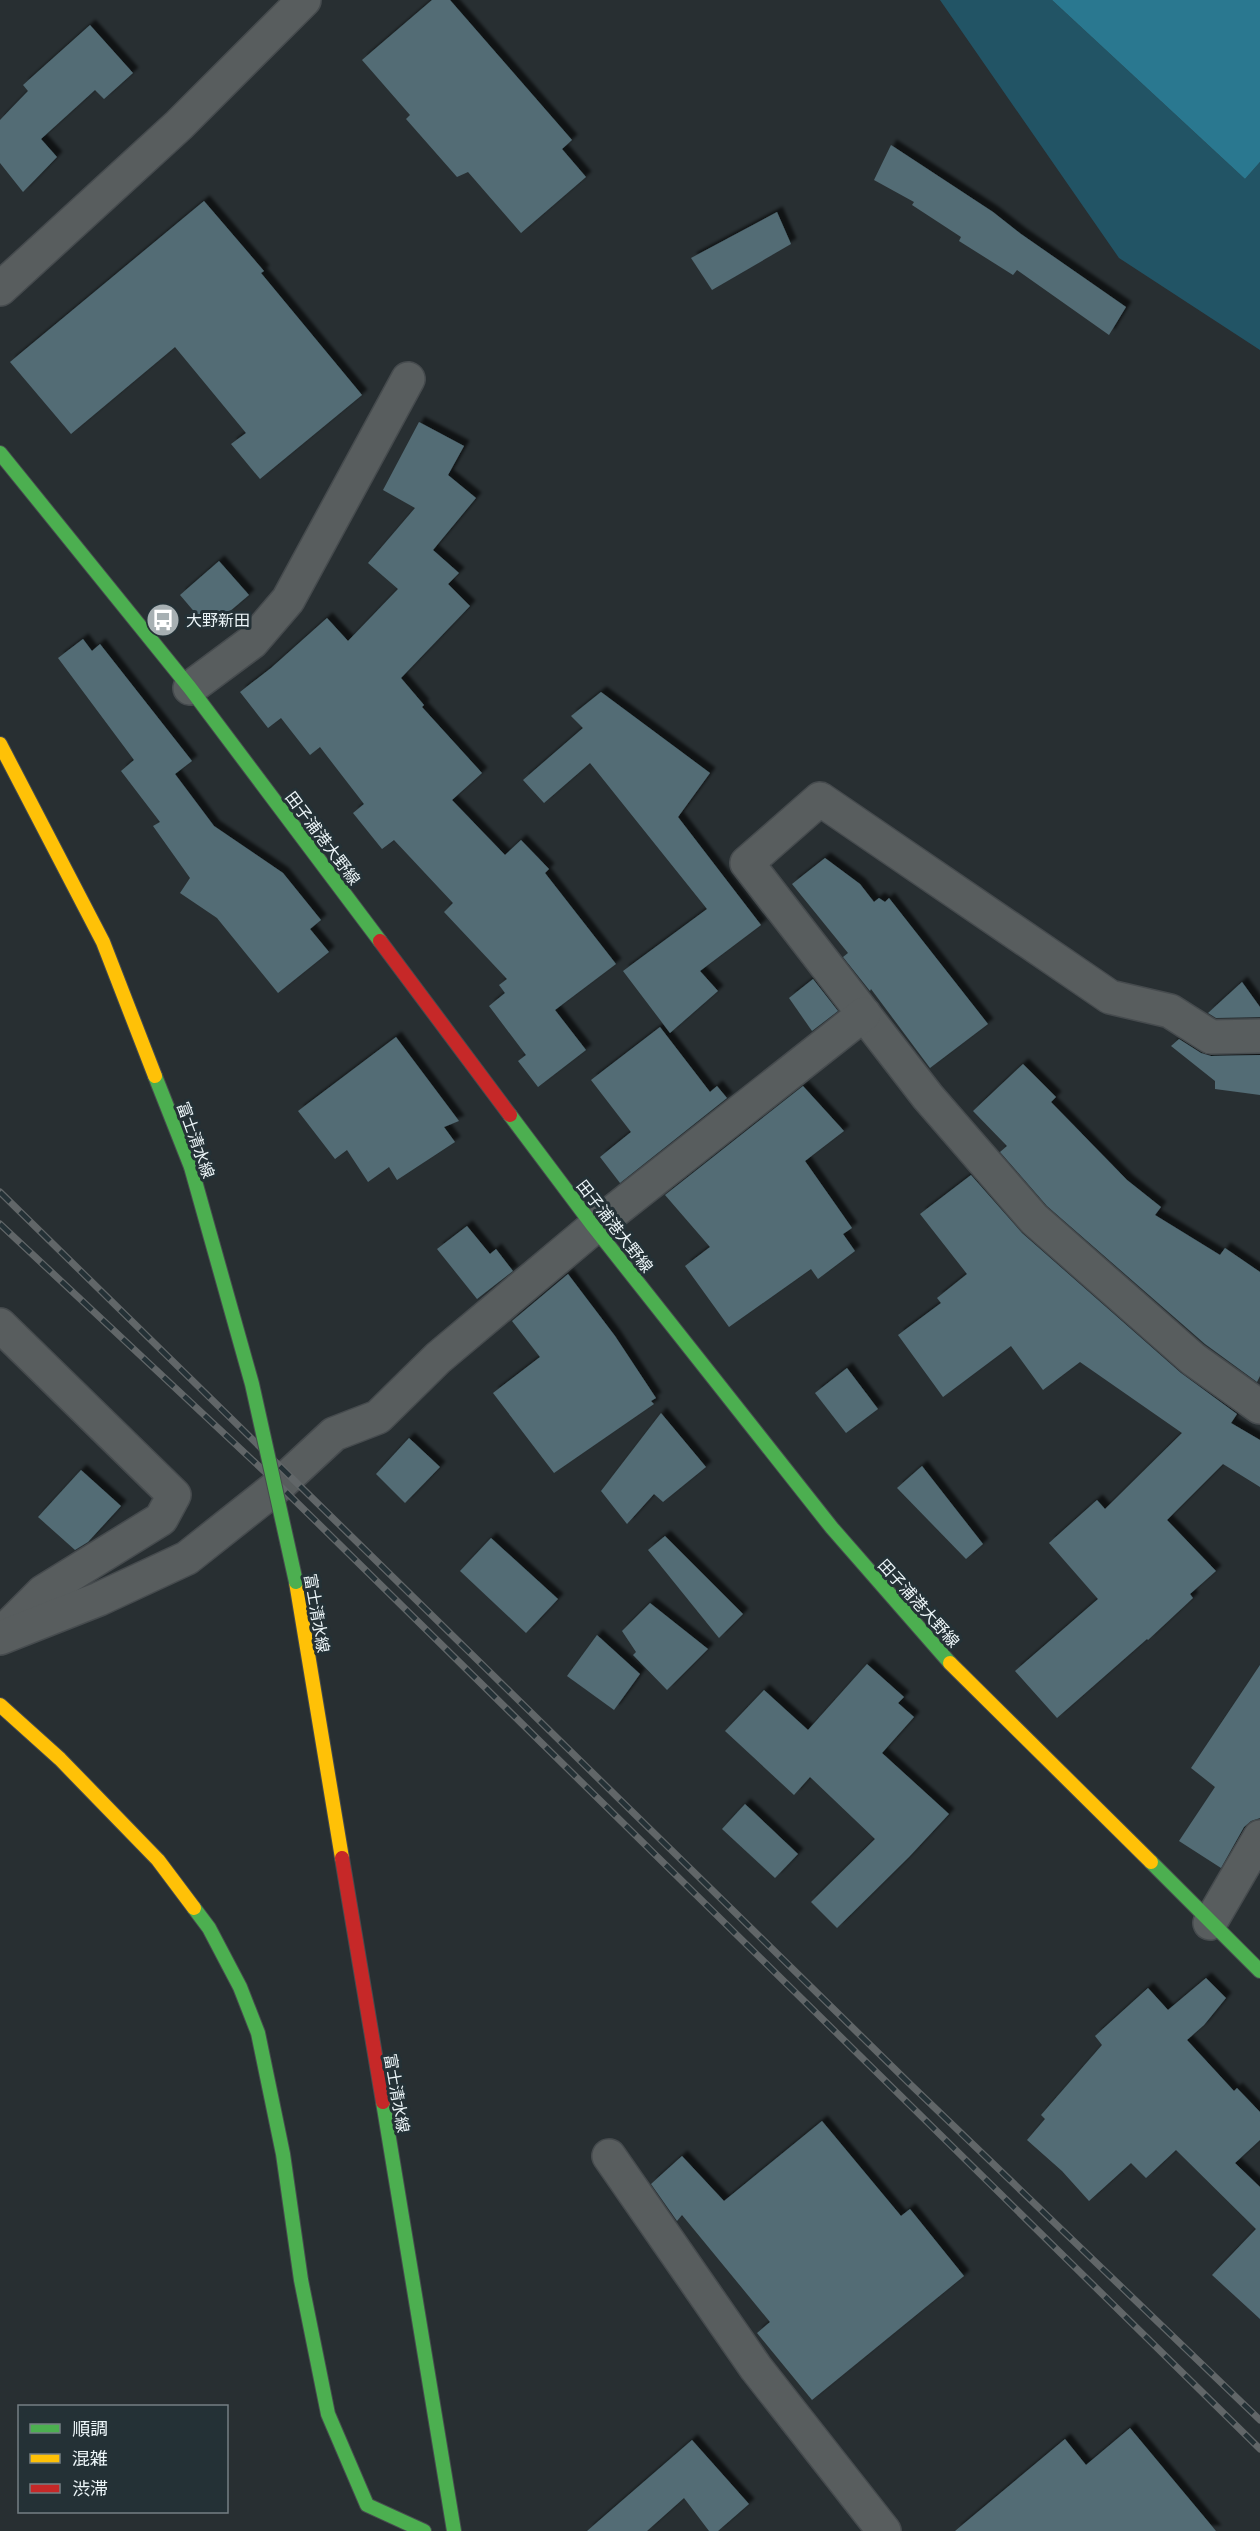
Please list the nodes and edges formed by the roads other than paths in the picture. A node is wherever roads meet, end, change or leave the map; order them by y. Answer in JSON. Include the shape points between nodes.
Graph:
{"nodes":[{"id":1,"x":303,"y":0,"type":"edge"},
{"id":2,"x":0,"y":289,"type":"edge"},
{"id":3,"x":408,"y":379,"type":"dead end"},
{"id":4,"x":0,"y":453,"type":"edge"},
{"id":5,"x":190,"y":688,"type":"junction"},
{"id":6,"x":0,"y":744,"type":"edge"},
{"id":7,"x":864,"y":1014,"type":"junction"},
{"id":8,"x":1260,"y":1036,"type":"edge"},
{"id":9,"x":594,"y":1227,"type":"junction"},
{"id":10,"x":0,"y":1325,"type":"edge"},
{"id":11,"x":1260,"y":1407,"type":"edge"},
{"id":12,"x":0,"y":1636,"type":"edge"},
{"id":13,"x":0,"y":1705,"type":"edge"},
{"id":14,"x":1260,"y":1837,"type":"edge"},
{"id":15,"x":1210,"y":1923,"type":"junction"},
{"id":16,"x":1260,"y":1971,"type":"edge"},
{"id":17,"x":609,"y":2156,"type":"dead end"},
{"id":18,"x":424,"y":2531,"type":"edge"},
{"id":19,"x":454,"y":2531,"type":"edge"},
{"id":20,"x":884,"y":2531,"type":"edge"}],
"edges":[{"from":1,"to":2,"type":"street","via":[[179,125]]},
{"from":3,"to":5,"type":"street","via":[[288,600],[252,642]]},
{"from":4,"to":5,"type":"main road","name":"田子浦港大野線"},
{"from":5,"to":9,"type":"main road","name":"田子浦港大野線"},
{"from":6,"to":19,"type":"main road","name":"富士清水線","bridge":true,"via":[[103,942],[190,1167],[252,1384],[296,1582]]},
{"from":7,"to":8,"type":"street","via":[[747,863],[820,799],[1110,996],[1170,1011],[1211,1037]]},
{"from":7,"to":9,"type":"street"},
{"from":7,"to":11,"type":"street","via":[[928,1097],[1034,1219],[1193,1359]]},
{"from":9,"to":12,"type":"street","via":[[438,1358],[378,1417],[334,1434],[279,1485],[188,1558],[99,1599]]},
{"from":9,"to":15,"type":"main road","name":"田子浦港大野線","via":[[832,1528],[934,1647]]},
{"from":10,"to":12,"type":"street","via":[[174,1495],[161,1519],[43,1592]]},
{"from":13,"to":18,"type":"main road","via":[[60,1759],[158,1860],[209,1928],[240,1987],[258,2033],[283,2154],[301,2280],[328,2414],[367,2505]]},
{"from":14,"to":15,"type":"street"},
{"from":15,"to":16,"type":"main road","name":"田子浦港大野線"},
{"from":17,"to":20,"type":"street","via":[[756,2368]]}]}
